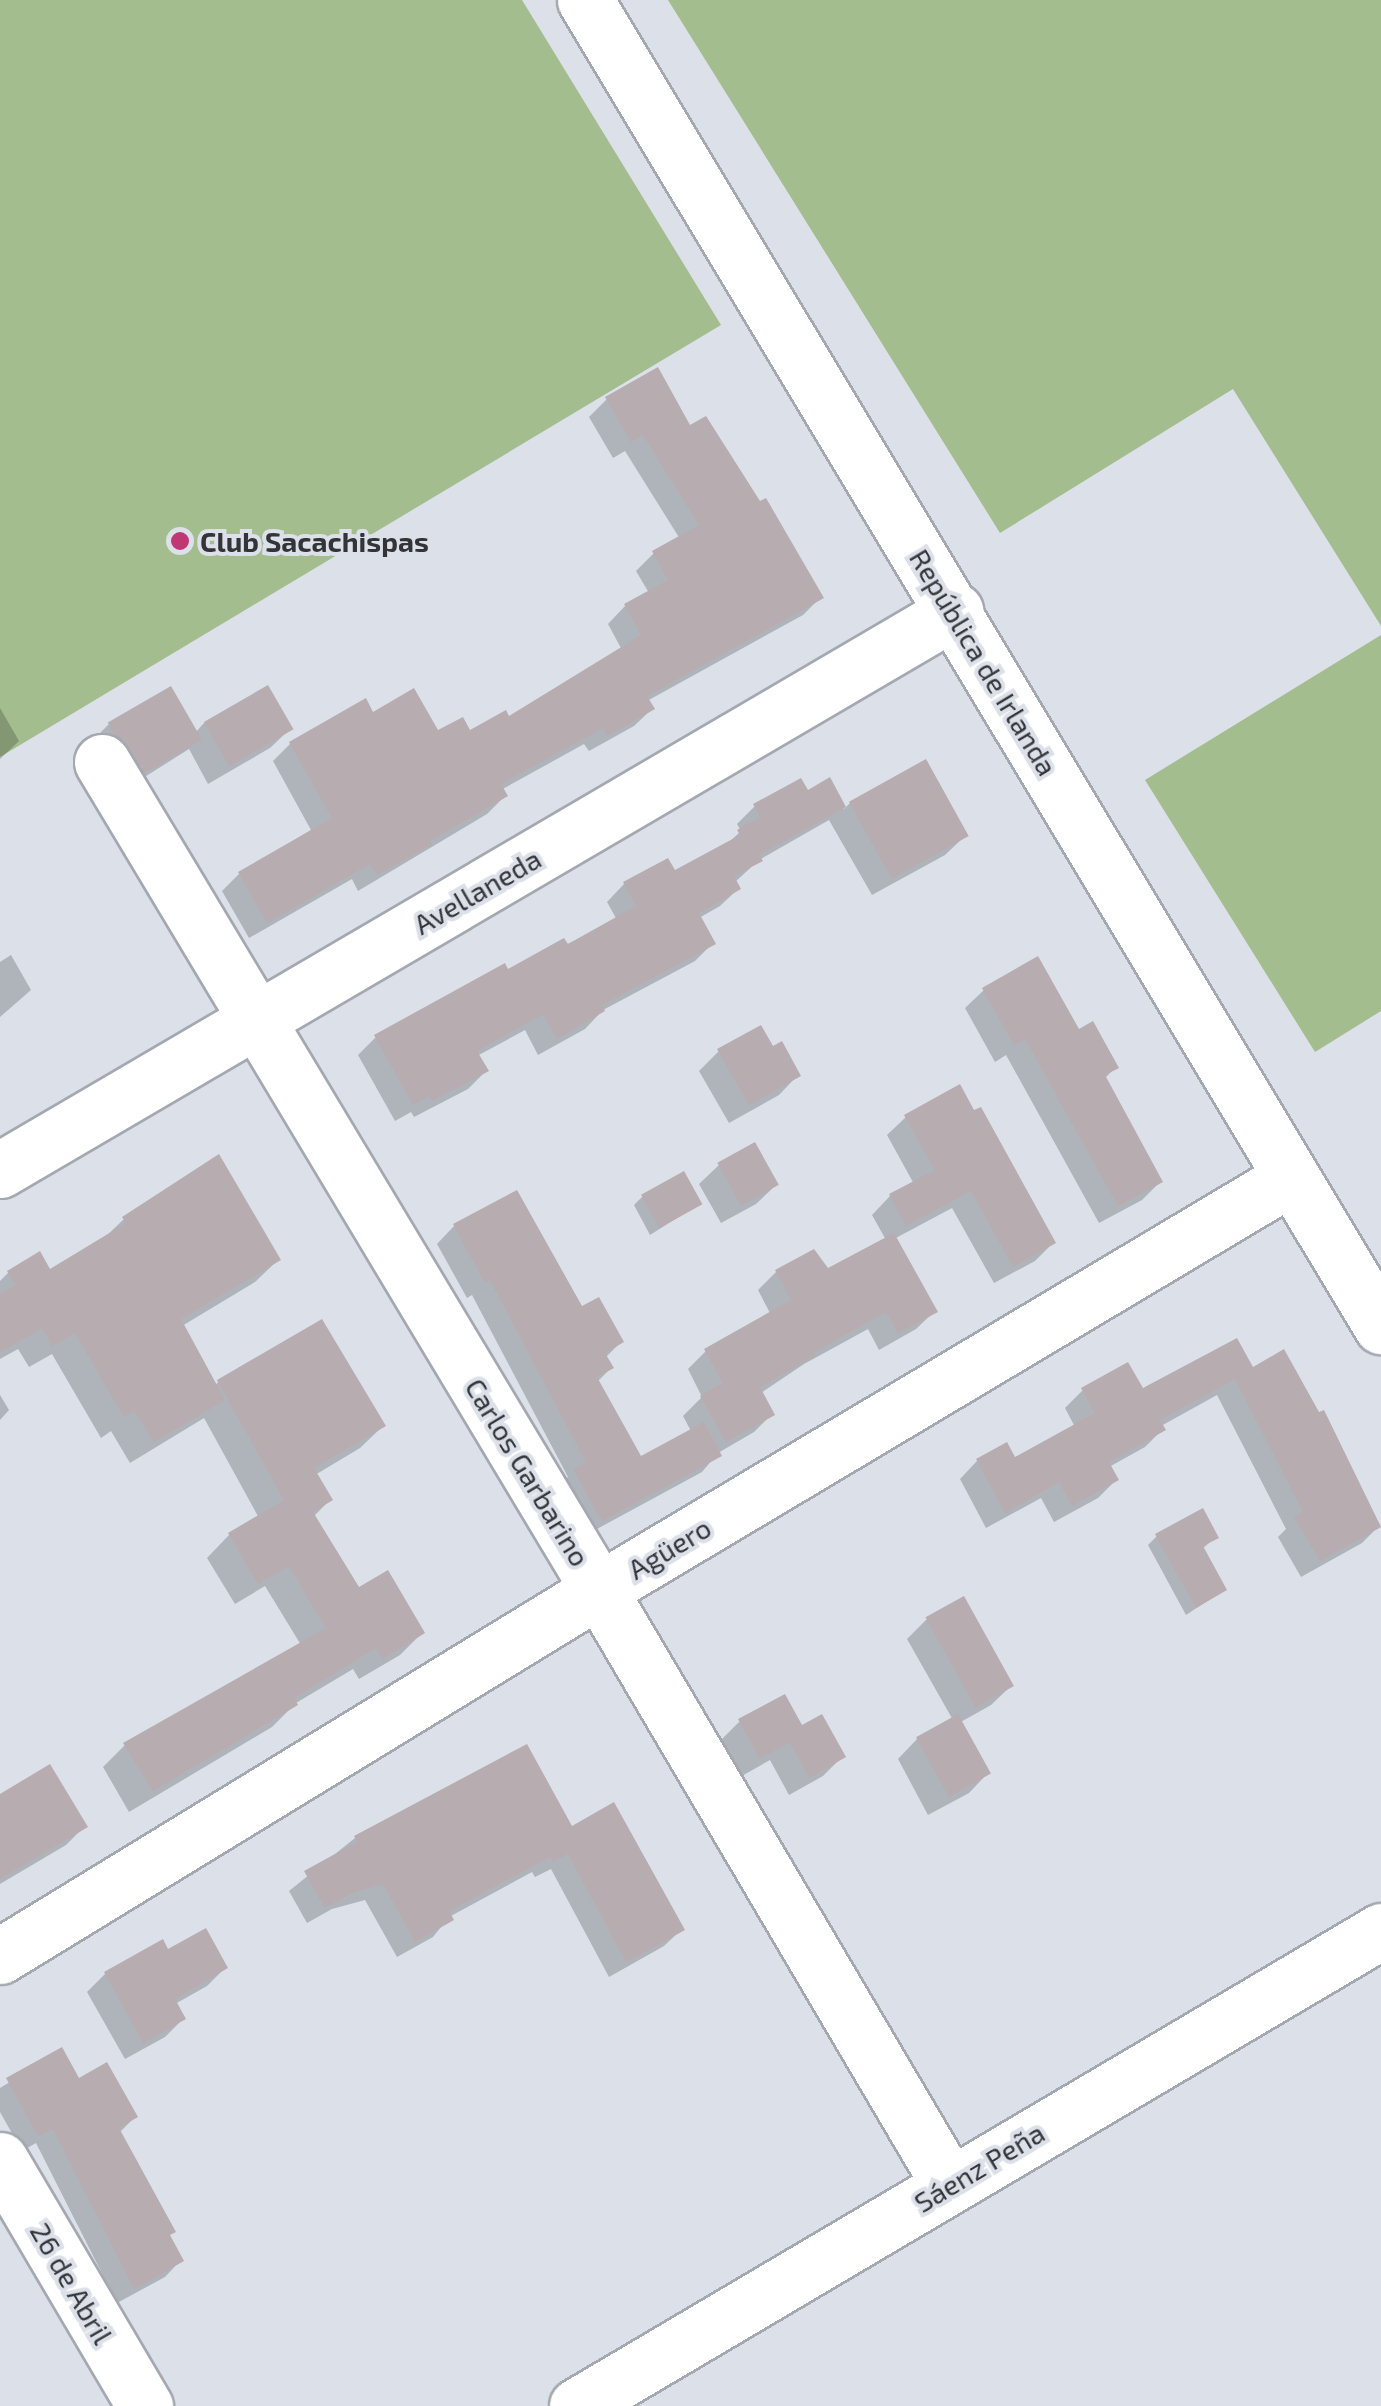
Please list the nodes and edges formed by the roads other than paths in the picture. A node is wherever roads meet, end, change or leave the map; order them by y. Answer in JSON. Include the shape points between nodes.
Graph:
{"nodes":[{"id":1,"x":586,"y":0,"type":"edge"},
{"id":2,"x":955,"y":612,"type":"junction"},
{"id":3,"x":102,"y":762,"type":"dead end"},
{"id":4,"x":257,"y":1020,"type":"junction"},
{"id":5,"x":0,"y":1170,"type":"edge"},
{"id":6,"x":1290,"y":1178,"type":"junction"},
{"id":7,"x":1381,"y":1326,"type":"edge"},
{"id":8,"x":599,"y":1590,"type":"junction"},
{"id":9,"x":1381,"y":1930,"type":"edge"},
{"id":10,"x":0,"y":1956,"type":"edge"},
{"id":11,"x":0,"y":2160,"type":"edge"},
{"id":12,"x":949,"y":2184,"type":"junction"},
{"id":13,"x":145,"y":2406,"type":"edge"},
{"id":14,"x":577,"y":2406,"type":"edge"}],
"edges":[{"from":1,"to":2,"type":"street","name":"República de Irlanda"},
{"from":2,"to":4,"type":"street","name":"Avellaneda"},
{"from":2,"to":6,"type":"street","name":"República de Irlanda"},
{"from":3,"to":4,"type":"street","name":"Carlos Garbarino"},
{"from":4,"to":5,"type":"street","name":"Avellaneda"},
{"from":4,"to":8,"type":"street","name":"Carlos Garbarino"},
{"from":6,"to":7,"type":"street","name":"República de Irlanda"},
{"from":6,"to":8,"type":"street","name":"Agüero"},
{"from":8,"to":10,"type":"street","name":"Agüero"},
{"from":8,"to":12,"type":"street","name":"Carlos Garbarino"},
{"from":9,"to":12,"type":"street","name":"Sáenz Peña"},
{"from":11,"to":13,"type":"street","name":"26 de Abril"},
{"from":12,"to":14,"type":"street","name":"Sáenz Peña"}]}
